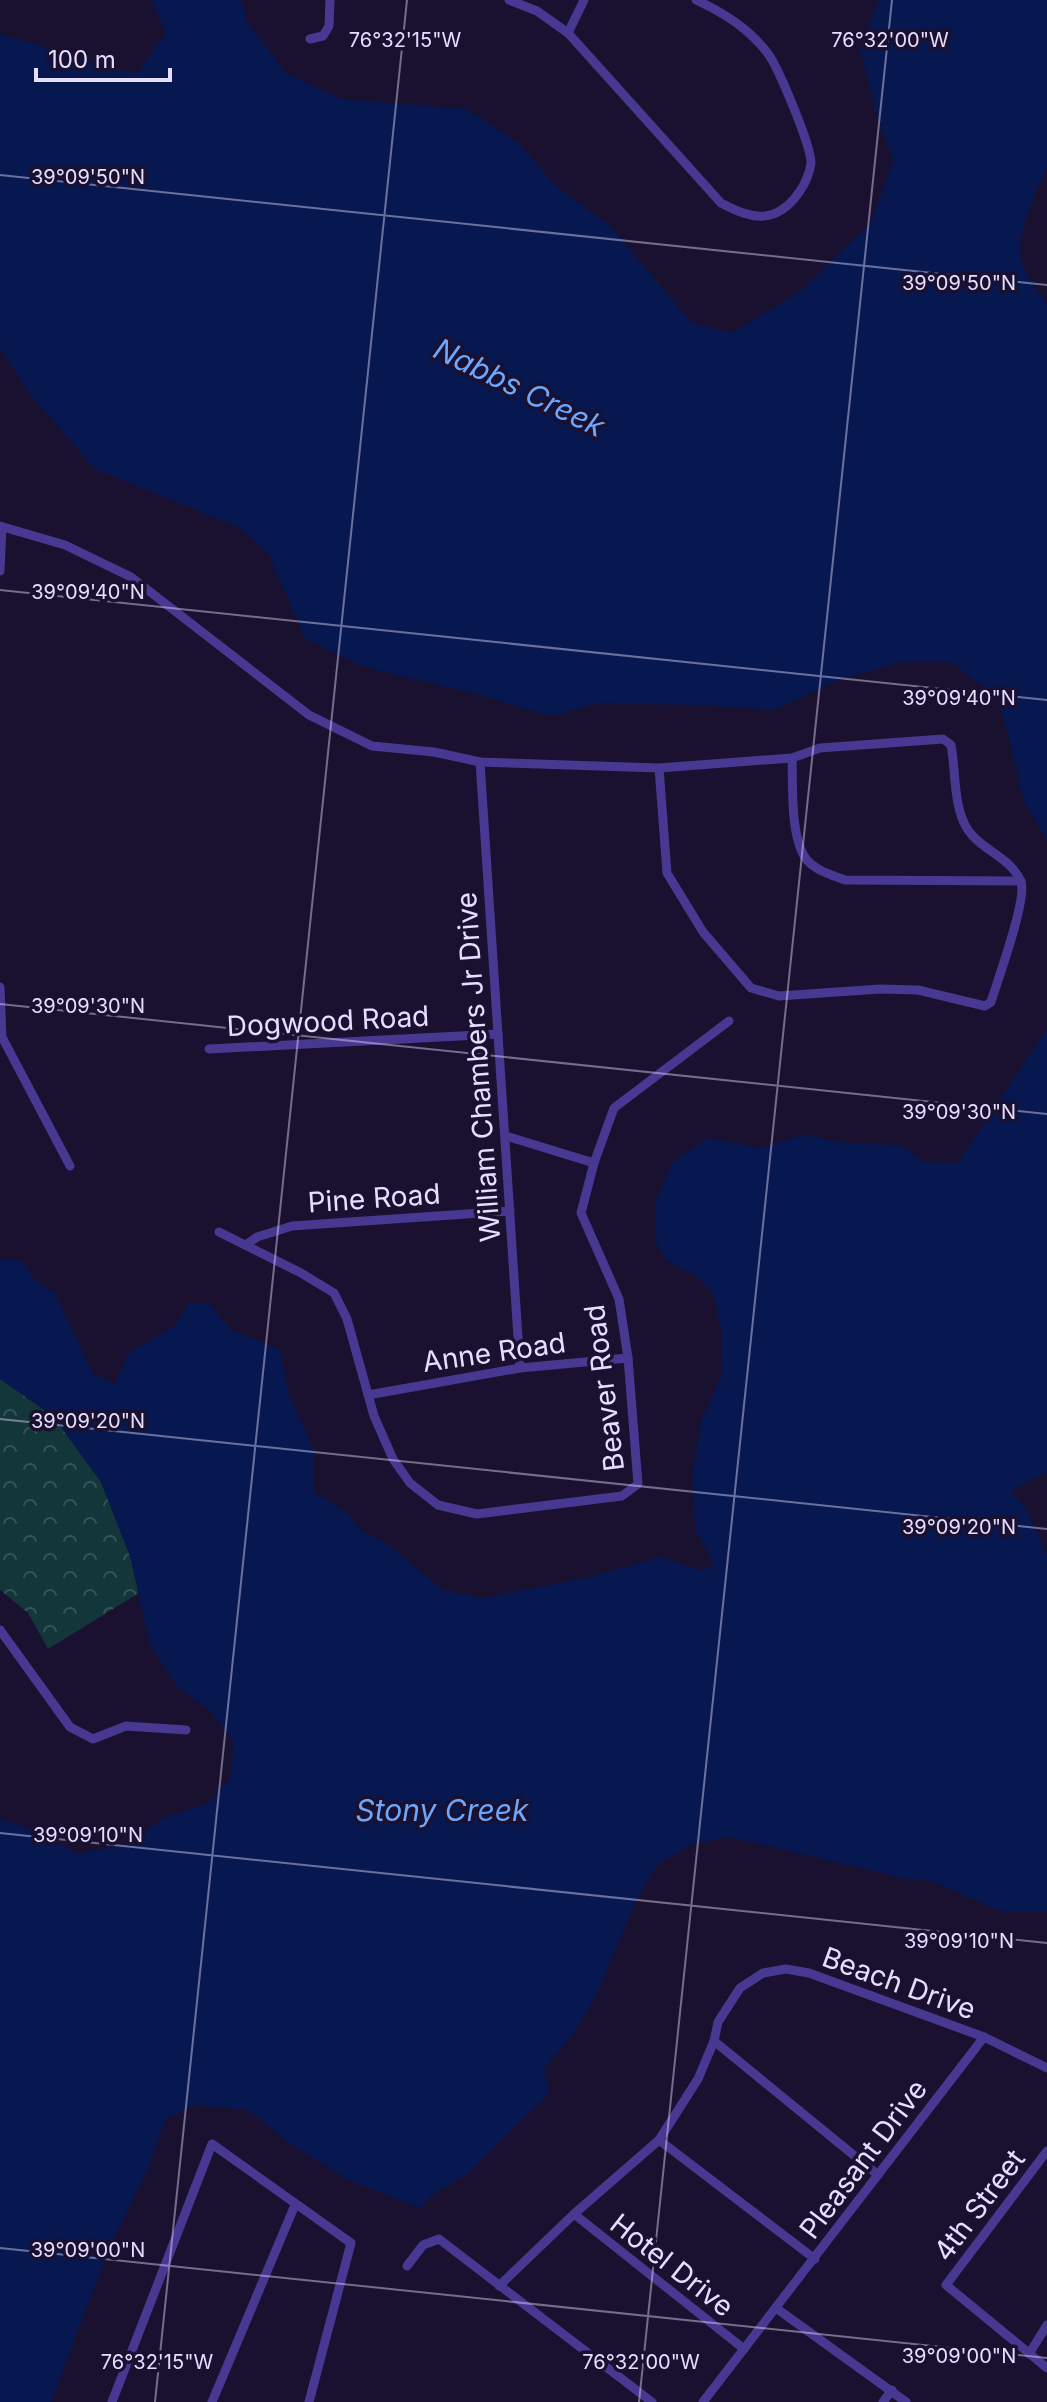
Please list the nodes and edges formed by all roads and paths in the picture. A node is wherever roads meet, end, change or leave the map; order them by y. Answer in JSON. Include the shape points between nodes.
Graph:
{"nodes":[{"id":1,"x":330,"y":0,"type":"edge"},
{"id":2,"x":509,"y":0,"type":"edge"},
{"id":3,"x":584,"y":0,"type":"edge"},
{"id":4,"x":696,"y":0,"type":"edge"},
{"id":5,"x":568,"y":33,"type":"junction"},
{"id":6,"x":310,"y":39,"type":"dead end"},
{"id":7,"x":1,"y":526,"type":"edge"},
{"id":8,"x":0,"y":571,"type":"edge"},
{"id":9,"x":792,"y":758,"type":"junction"},
{"id":10,"x":480,"y":762,"type":"junction"},
{"id":11,"x":659,"y":768,"type":"junction"},
{"id":12,"x":1021,"y":881,"type":"junction"},
{"id":13,"x":0,"y":987,"type":"edge"},
{"id":14,"x":729,"y":1021,"type":"dead end"},
{"id":15,"x":498,"y":1034,"type":"junction"},
{"id":16,"x":209,"y":1049,"type":"dead end"},
{"id":17,"x":506,"y":1136,"type":"junction"},
{"id":18,"x":594,"y":1163,"type":"junction"},
{"id":19,"x":70,"y":1166,"type":"dead end"},
{"id":20,"x":510,"y":1211,"type":"junction"},
{"id":21,"x":219,"y":1232,"type":"dead end"},
{"id":22,"x":246,"y":1245,"type":"junction"},
{"id":23,"x":628,"y":1358,"type":"junction"},
{"id":24,"x":520,"y":1368,"type":"junction"},
{"id":25,"x":368,"y":1395,"type":"junction"},
{"id":26,"x":0,"y":1630,"type":"edge"},
{"id":27,"x":186,"y":1730,"type":"dead end"},
{"id":28,"x":984,"y":2037,"type":"junction"},
{"id":29,"x":714,"y":2041,"type":"junction"},
{"id":30,"x":1047,"y":2068,"type":"edge"},
{"id":31,"x":659,"y":2140,"type":"junction"},
{"id":32,"x":1047,"y":2151,"type":"edge"},
{"id":33,"x":878,"y":2175,"type":"junction"},
{"id":34,"x":295,"y":2205,"type":"junction"},
{"id":35,"x":574,"y":2214,"type":"junction"},
{"id":36,"x":815,"y":2259,"type":"junction"},
{"id":37,"x":407,"y":2266,"type":"dead end"},
{"id":38,"x":499,"y":2286,"type":"junction"},
{"id":39,"x":776,"y":2308,"type":"junction"},
{"id":40,"x":1047,"y":2325,"type":"edge"},
{"id":41,"x":744,"y":2349,"type":"junction"},
{"id":42,"x":1029,"y":2354,"type":"junction"},
{"id":43,"x":1047,"y":2368,"type":"edge"},
{"id":44,"x":892,"y":2390,"type":"junction"},
{"id":45,"x":112,"y":2402,"type":"edge"},
{"id":46,"x":212,"y":2402,"type":"edge"},
{"id":47,"x":309,"y":2402,"type":"edge"},
{"id":48,"x":652,"y":2402,"type":"edge"},
{"id":49,"x":703,"y":2402,"type":"edge"},
{"id":50,"x":883,"y":2402,"type":"edge"},
{"id":51,"x":906,"y":2402,"type":"edge"}],
"edges":[{"from":1,"to":6,"type":"street","via":[[329,26],[323,36]]},
{"from":2,"to":5,"type":"street","via":[[537,11]]},
{"from":3,"to":5,"type":"street"},
{"from":4,"to":5,"type":"street","via":[[725,14],[770,56],[806,144],[811,163],[805,184],[775,214],[742,215],[721,203]]},
{"from":7,"to":8,"type":"street"},
{"from":7,"to":10,"type":"street","via":[[65,545],[131,577],[309,715],[372,746]]},
{"from":9,"to":11,"type":"street"},
{"from":9,"to":12,"type":"street","via":[[797,832],[806,858],[821,872],[845,880]]},
{"from":9,"to":12,"type":"street","via":[[820,748],[943,739],[951,745],[966,828]]},
{"from":10,"to":11,"type":"street"},
{"from":10,"to":15,"type":"street","name":"William Chambers Jr Drive"},
{"from":11,"to":12,"type":"street","via":[[667,873],[703,932],[751,988],[779,996],[918,990],[985,1006],[991,1002],[1022,905]]},
{"from":13,"to":19,"type":"street","via":[[2,1037]]},
{"from":14,"to":18,"type":"street","name":"Beaver Road","via":[[614,1108]]},
{"from":15,"to":16,"type":"street","name":"Dogwood Road"},
{"from":15,"to":17,"type":"street","name":"William Chambers Jr Drive"},
{"from":17,"to":18,"type":"street"},
{"from":17,"to":20,"type":"street","name":"William Chambers Jr Drive"},
{"from":18,"to":23,"type":"street","name":"Beaver Road","via":[[581,1213],[619,1299]]},
{"from":20,"to":22,"type":"street","name":"Pine Road","via":[[292,1226]]},
{"from":20,"to":24,"type":"street","name":"William Chambers Jr Drive"},
{"from":21,"to":22,"type":"street"},
{"from":22,"to":25,"type":"street","via":[[334,1293],[347,1319]]},
{"from":23,"to":24,"type":"street","name":"Anne Road"},
{"from":23,"to":25,"type":"street","name":"Beaver Road","via":[[638,1484],[622,1496],[477,1514],[438,1505],[410,1483],[393,1459]]},
{"from":24,"to":25,"type":"street","name":"Anne Road"},
{"from":26,"to":27,"type":"street","via":[[70,1727],[93,1739],[126,1726]]},
{"from":28,"to":29,"type":"street","name":"Beach Drive","via":[[786,1969],[763,1973],[740,1988],[718,2022]]},
{"from":28,"to":30,"type":"street","name":"Beach Drive"},
{"from":28,"to":33,"type":"street","name":"Pleasant Drive"},
{"from":29,"to":31,"type":"street","name":"Beach Drive","via":[[698,2079]]},
{"from":29,"to":33,"type":"street"},
{"from":31,"to":35,"type":"street","name":"Beach Drive"},
{"from":31,"to":36,"type":"street"},
{"from":32,"to":42,"type":"street","name":"4th Street","via":[[946,2285]]},
{"from":33,"to":36,"type":"street","name":"Pleasant Drive"},
{"from":34,"to":45,"type":"street","via":[[212,2144]]},
{"from":34,"to":46,"type":"street"},
{"from":34,"to":47,"type":"street","via":[[351,2243]]},
{"from":35,"to":38,"type":"street","name":"Beach Drive"},
{"from":35,"to":41,"type":"street","name":"Hotel Drive"},
{"from":36,"to":39,"type":"street","name":"Pleasant Drive"},
{"from":37,"to":38,"type":"street","via":[[423,2245],[439,2239]]},
{"from":38,"to":48,"type":"street"},
{"from":39,"to":41,"type":"street","name":"Pleasant Drive"},
{"from":39,"to":44,"type":"street"},
{"from":40,"to":42,"type":"street"},
{"from":41,"to":49,"type":"street","name":"Pleasant Drive"},
{"from":42,"to":43,"type":"street"},
{"from":44,"to":50,"type":"street"},
{"from":44,"to":51,"type":"street"}]}
